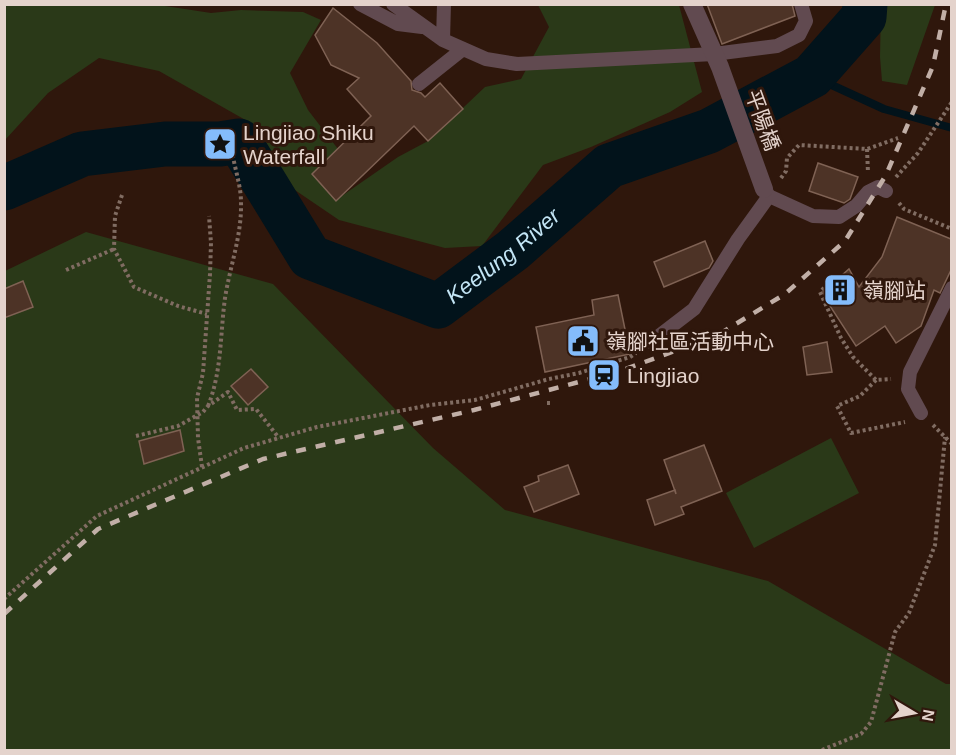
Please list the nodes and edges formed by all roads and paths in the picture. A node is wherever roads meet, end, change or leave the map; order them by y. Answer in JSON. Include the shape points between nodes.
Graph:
{"nodes":[{"id":1,"x":360,"y":4,"type":"edge"},
{"id":2,"x":393,"y":4,"type":"edge"},
{"id":3,"x":444,"y":4,"type":"edge"},
{"id":4,"x":692,"y":4,"type":"edge"},
{"id":5,"x":801,"y":4,"type":"edge"},
{"id":6,"x":423,"y":27,"type":"junction"},
{"id":7,"x":443,"y":40,"type":"junction"},
{"id":8,"x":463,"y":49,"type":"junction"},
{"id":9,"x":717,"y":60,"type":"junction"},
{"id":10,"x":419,"y":84,"type":"dead end"},
{"id":11,"x":951,"y":102,"type":"edge"},
{"id":12,"x":898,"y":138,"type":"dead end"},
{"id":13,"x":233,"y":157,"type":"dead end"},
{"id":14,"x":786,"y":171,"type":"dead end"},
{"id":15,"x":889,"y":187,"type":"junction"},
{"id":16,"x":766,"y":192,"type":"junction"},
{"id":17,"x":122,"y":195,"type":"dead end"},
{"id":18,"x":209,"y":216,"type":"dead end"},
{"id":19,"x":951,"y":229,"type":"edge"},
{"id":20,"x":114,"y":249,"type":"junction"},
{"id":21,"x":66,"y":270,"type":"dead end"},
{"id":22,"x":830,"y":279,"type":"dead end"},
{"id":23,"x":951,"y":288,"type":"edge"},
{"id":24,"x":207,"y":314,"type":"junction"},
{"id":25,"x":651,"y":342,"type":"joint"},
{"id":26,"x":910,"y":372,"type":"junction"},
{"id":27,"x":876,"y":380,"type":"junction"},
{"id":28,"x":208,"y":406,"type":"junction"},
{"id":29,"x":921,"y":413,"type":"junction"},
{"id":30,"x":197,"y":416,"type":"junction"},
{"id":31,"x":136,"y":436,"type":"dead end"},
{"id":32,"x":945,"y":437,"type":"junction"},
{"id":33,"x":279,"y":438,"type":"junction"},
{"id":34,"x":951,"y":444,"type":"edge"},
{"id":35,"x":202,"y":467,"type":"junction"},
{"id":36,"x":4,"y":599,"type":"edge"},
{"id":37,"x":822,"y":750,"type":"edge"}],
"edges":[{"from":1,"to":6,"type":"lane","via":[[398,24]]},
{"from":2,"to":6,"type":"lane"},
{"from":3,"to":7,"type":"lane"},
{"from":4,"to":9,"type":"street","name":"平陽橋"},
{"from":5,"to":9,"type":"lane","via":[[806,21],[799,35],[777,46]]},
{"from":6,"to":7,"type":"lane"},
{"from":7,"to":8,"type":"lane"},
{"from":8,"to":9,"type":"lane","via":[[486,59],[517,64]]},
{"from":8,"to":10,"type":"lane"},
{"from":9,"to":16,"type":"street","name":"平陽橋"},
{"from":11,"to":15,"type":"path","via":[[918,153]]},
{"from":12,"to":14,"type":"path","via":[[867,149],[799,145],[787,158]]},
{"from":13,"to":28,"type":"path","via":[[242,201],[240,225],[225,297],[216,386]]},
{"from":15,"to":16,"type":"lane","via":[[868,192],[839,217],[813,216]]},
{"from":15,"to":19,"type":"path","via":[[904,209]]},
{"from":16,"to":25,"type":"lane","via":[[694,309]]},
{"from":17,"to":20,"type":"path","via":[[115,216]]},
{"from":18,"to":24,"type":"path"},
{"from":20,"to":21,"type":"path"},
{"from":20,"to":24,"type":"path","via":[[134,287]]},
{"from":22,"to":27,"type":"path","via":[[820,292],[853,357]]},
{"from":23,"to":26,"type":"lane"},
{"from":24,"to":30,"type":"path"},
{"from":25,"to":33,"type":"path","via":[[630,357],[475,400],[396,411]]},
{"from":26,"to":27,"type":"path"},
{"from":26,"to":29,"type":"lane","via":[[908,389]]},
{"from":27,"to":29,"type":"path","via":[[860,396],[837,406],[851,433],[903,423]]},
{"from":28,"to":30,"type":"path"},
{"from":28,"to":33,"type":"path","via":[[228,392],[237,410],[256,409]]},
{"from":29,"to":32,"type":"path"},
{"from":30,"to":31,"type":"path","via":[[178,426]]},
{"from":30,"to":35,"type":"path"},
{"from":32,"to":34,"type":"path"},
{"from":32,"to":37,"type":"path","via":[[935,545],[909,613],[895,632],[871,722],[861,734]]},
{"from":33,"to":35,"type":"path"},
{"from":35,"to":36,"type":"path","via":[[97,516]]}]}
